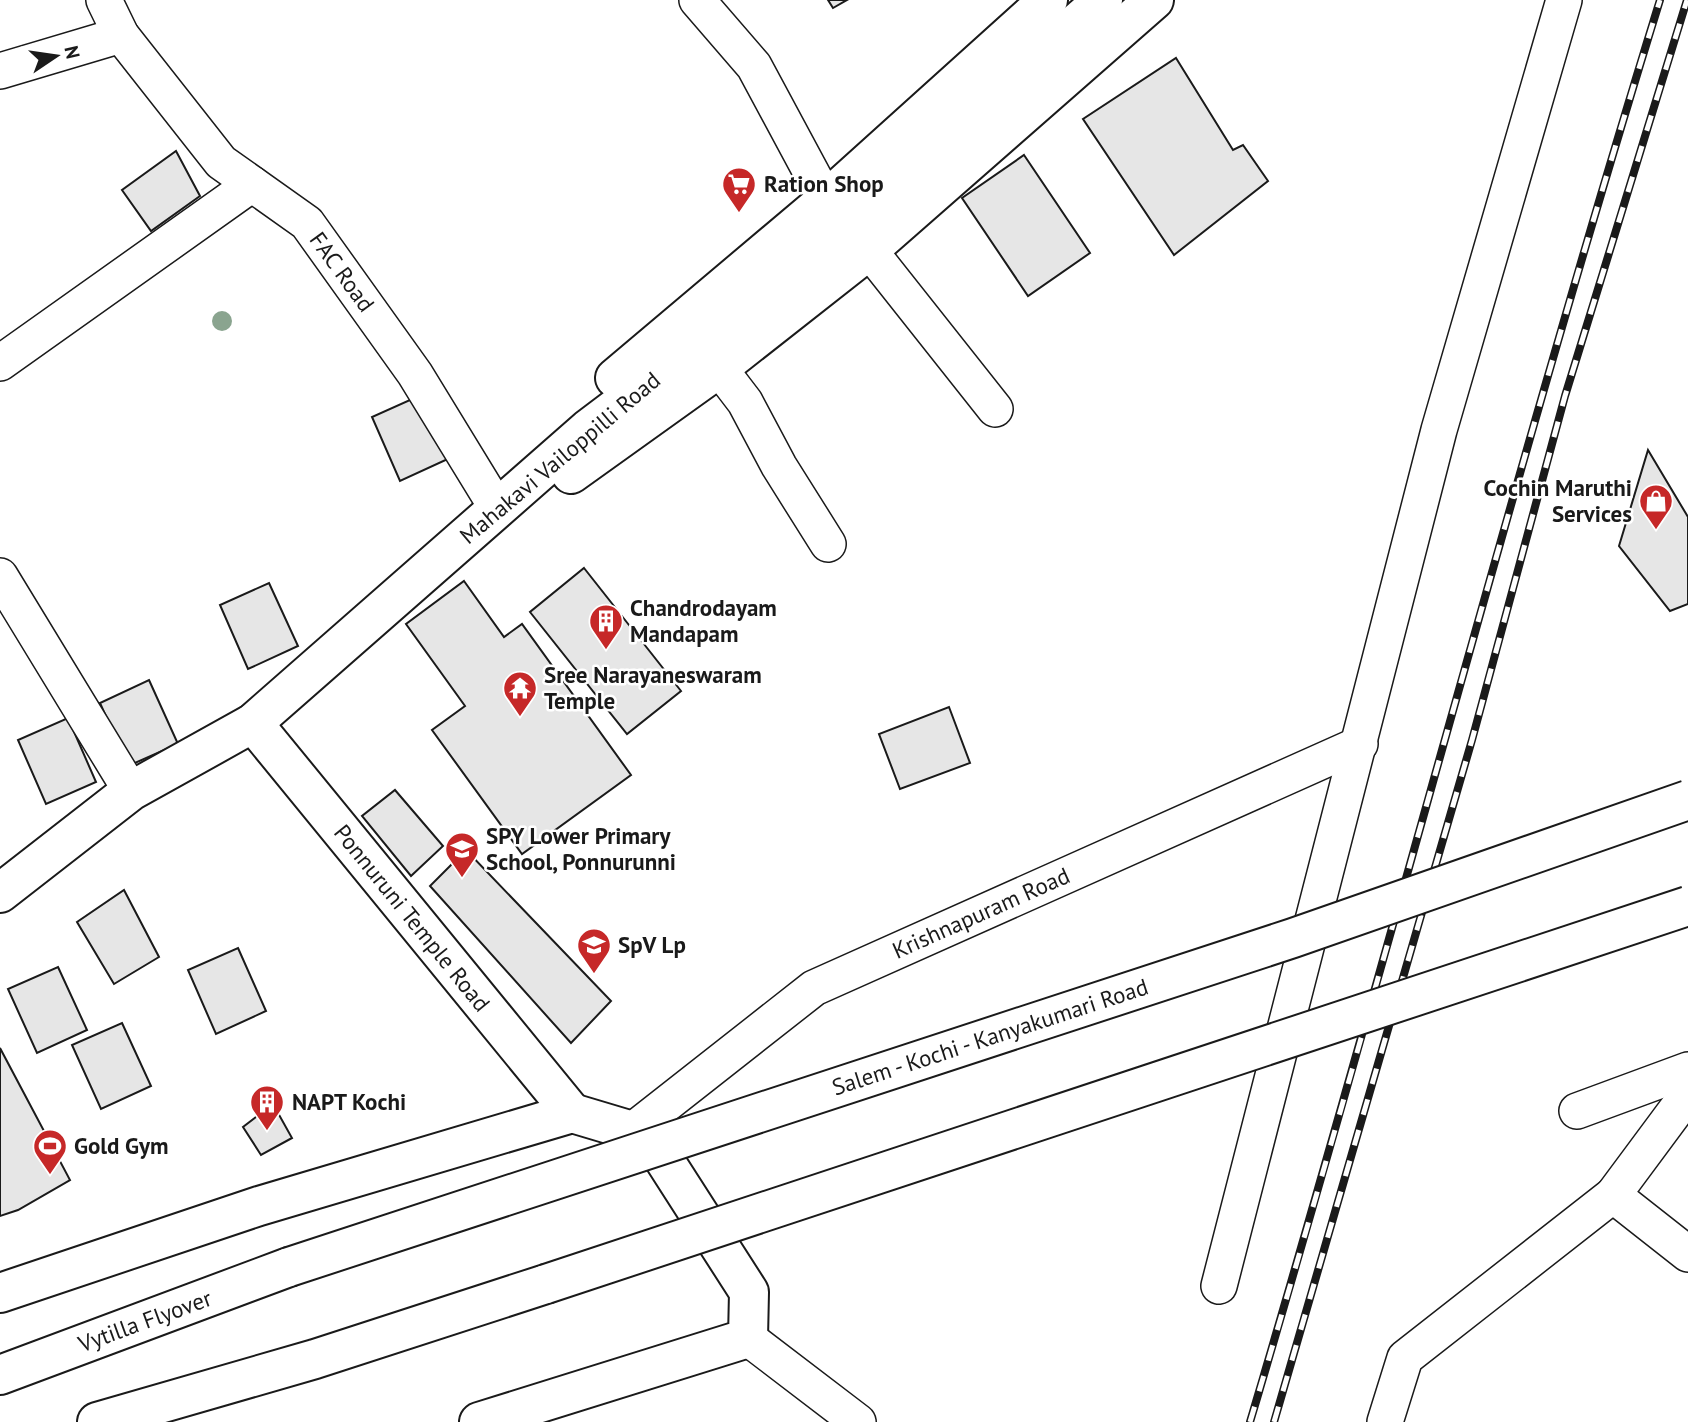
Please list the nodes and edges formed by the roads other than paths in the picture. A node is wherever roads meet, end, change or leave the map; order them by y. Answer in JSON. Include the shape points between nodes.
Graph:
{"nodes":[{"id":1,"x":104,"y":0,"type":"edge"},
{"id":2,"x":697,"y":0,"type":"edge"},
{"id":3,"x":1048,"y":0,"type":"edge"},
{"id":4,"x":1103,"y":0,"type":"edge"},
{"id":5,"x":1154,"y":0,"type":"edge"},
{"id":6,"x":1564,"y":0,"type":"edge"},
{"id":7,"x":121,"y":35,"type":"junction"},
{"id":8,"x":0,"y":71,"type":"edge"},
{"id":9,"x":252,"y":184,"type":"junction"},
{"id":10,"x":827,"y":200,"type":"junction"},
{"id":11,"x":869,"y":250,"type":"junction"},
{"id":12,"x":0,"y":363,"type":"edge"},
{"id":13,"x":719,"y":368,"type":"junction"},
{"id":14,"x":996,"y":409,"type":"dead end"},
{"id":15,"x":509,"y":498,"type":"junction"},
{"id":16,"x":828,"y":544,"type":"dead end"},
{"id":17,"x":0,"y":576,"type":"edge"},
{"id":18,"x":253,"y":723,"type":"junction"},
{"id":19,"x":1360,"y":744,"type":"junction"},
{"id":20,"x":131,"y":791,"type":"junction"},
{"id":21,"x":1688,"y":800,"type":"edge"},
{"id":22,"x":0,"y":893,"type":"edge"},
{"id":23,"x":1688,"y":906,"type":"edge"},
{"id":24,"x":1688,"y":1070,"type":"edge"},
{"id":25,"x":1688,"y":1094,"type":"edge"},
{"id":26,"x":1577,"y":1111,"type":"dead end"},
{"id":27,"x":572,"y":1112,"type":"junction"},
{"id":28,"x":632,"y":1131,"type":"junction"},
{"id":29,"x":1613,"y":1195,"type":"junction"},
{"id":30,"x":1688,"y":1254,"type":"edge"},
{"id":31,"x":289,"y":1267,"type":"joint"},
{"id":32,"x":1219,"y":1286,"type":"dead end"},
{"id":33,"x":0,"y":1293,"type":"edge"},
{"id":34,"x":748,"y":1338,"type":"junction"},
{"id":35,"x":0,"y":1375,"type":"edge"},
{"id":36,"x":97,"y":1422,"type":"edge"},
{"id":37,"x":480,"y":1422,"type":"edge"},
{"id":38,"x":858,"y":1422,"type":"edge"},
{"id":39,"x":1385,"y":1422,"type":"edge"}],
"edges":[{"from":1,"to":7,"type":"street","name":"FAC Road"},
{"from":2,"to":10,"type":"street","via":[[754,66]]},
{"from":3,"to":10,"type":"main road"},
{"from":4,"to":15,"type":"main road","name":"Mahakavi Vailoppilli Road","via":[[752,305],[588,429]]},
{"from":5,"to":11,"type":"main road"},
{"from":6,"to":19,"type":"street","via":[[1439,430]]},
{"from":7,"to":8,"type":"street"},
{"from":7,"to":9,"type":"street","name":"FAC Road","via":[[221,162]]},
{"from":9,"to":12,"type":"street"},
{"from":9,"to":15,"type":"street","name":"FAC Road","via":[[307,223]]},
{"from":10,"to":15,"type":"main road","via":[[522,456]]},
{"from":11,"to":13,"type":"main road"},
{"from":11,"to":14,"type":"street"},
{"from":13,"to":15,"type":"main road","via":[[548,490]]},
{"from":13,"to":16,"type":"street","via":[[745,402]]},
{"from":15,"to":18,"type":"main road","name":"Mahakavi Vailoppilli Road"},
{"from":17,"to":20,"type":"street"},
{"from":18,"to":20,"type":"main road","name":"Mahakavi Vailoppilli Road"},
{"from":18,"to":27,"type":"main road","name":"Ponnuruni Temple Road"},
{"from":19,"to":28,"type":"street","name":"Krishnapuram Road","via":[[814,988]]},
{"from":19,"to":32,"type":"street"},
{"from":20,"to":22,"type":"main road","name":"Mahakavi Vailoppilli Road"},
{"from":21,"to":31,"type":"main road","name":"Salem - Kochi - Kanyakumari Road","bridge":true,"via":[[1293,938]]},
{"from":23,"to":36,"type":"main road","bridge":true,"via":[[315,1359]]},
{"from":24,"to":26,"type":"street"},
{"from":25,"to":29,"type":"street"},
{"from":27,"to":28,"type":"main road"},
{"from":27,"to":33,"type":"main road","via":[[260,1206]]},
{"from":28,"to":34,"type":"main road","via":[[649,1136],[749,1292]]},
{"from":29,"to":30,"type":"street"},
{"from":29,"to":39,"type":"street","via":[[1405,1358]]},
{"from":31,"to":35,"type":"main road","name":"Vytilla Flyover"},
{"from":34,"to":37,"type":"main road"},
{"from":34,"to":38,"type":"street"}]}
